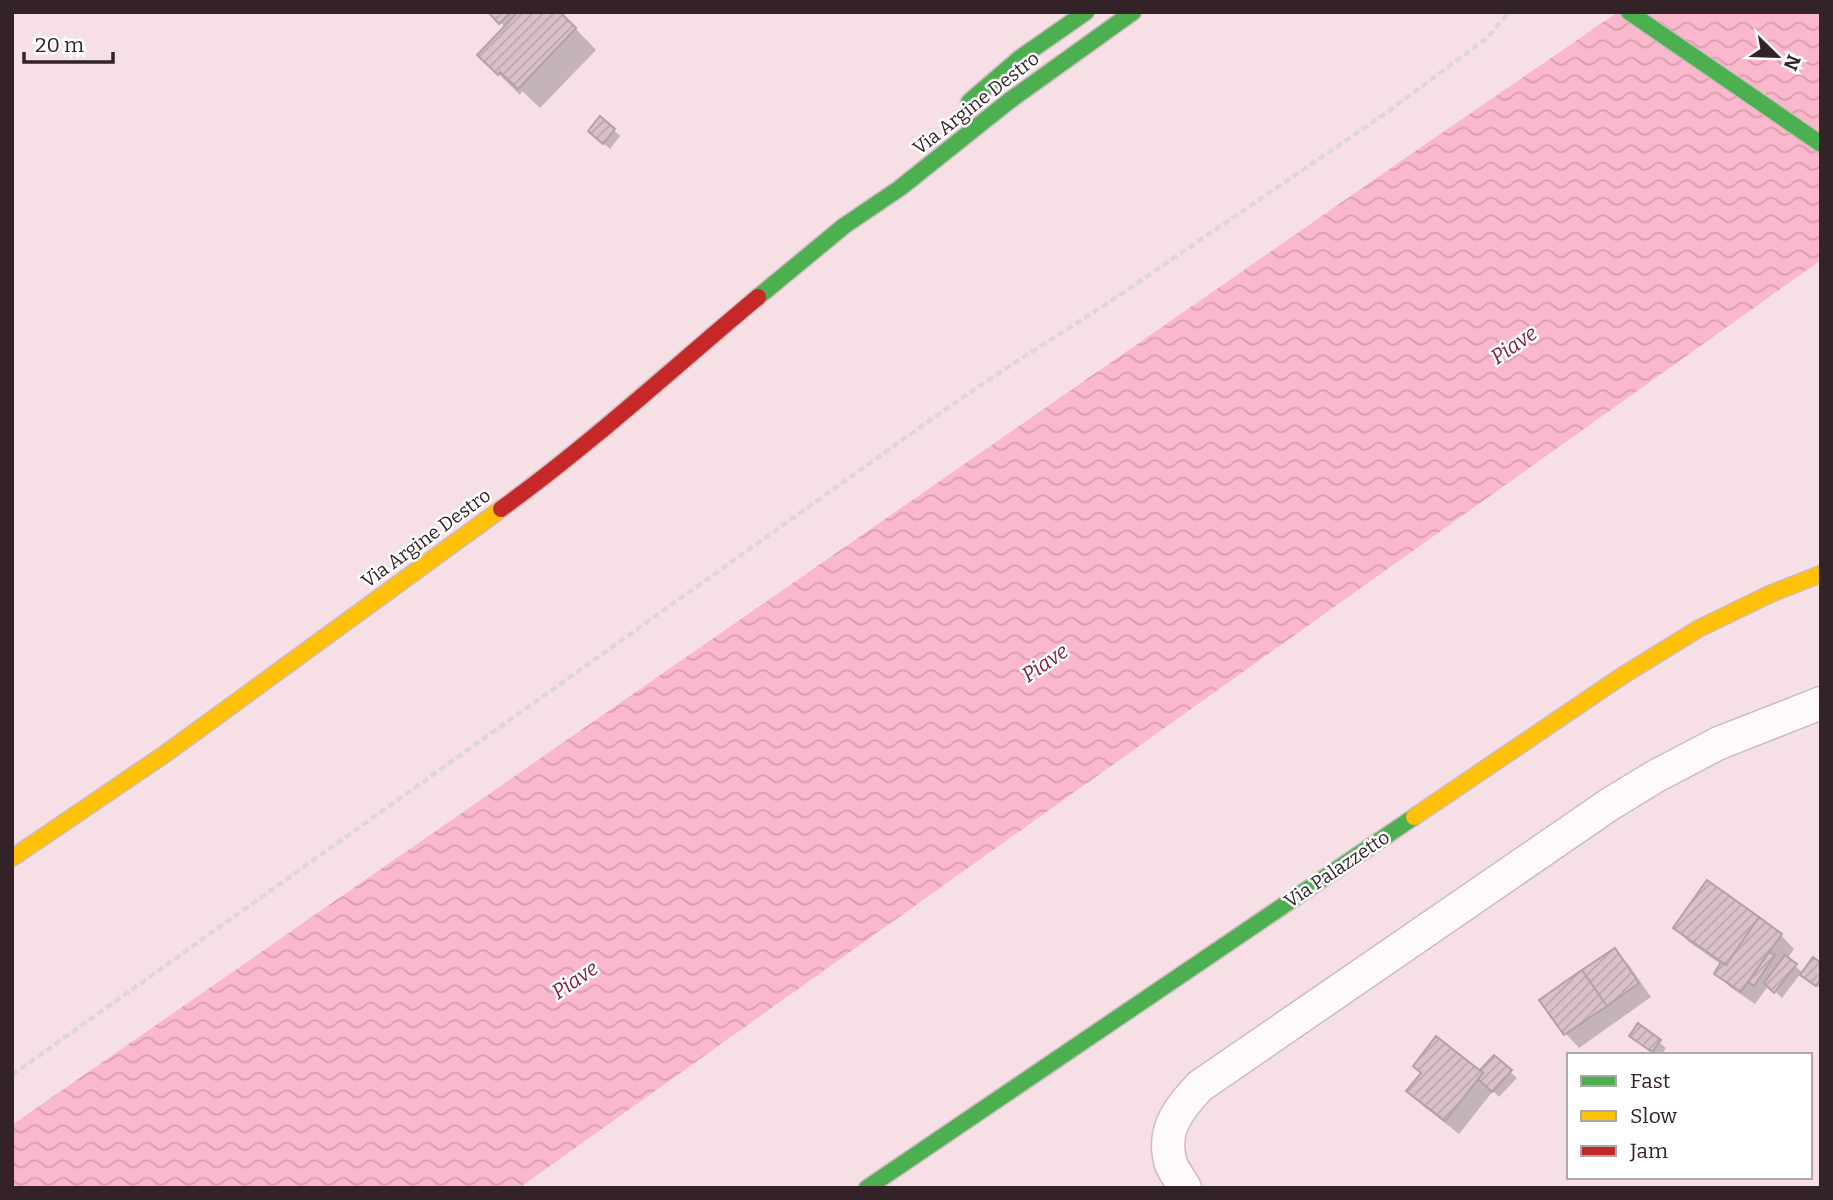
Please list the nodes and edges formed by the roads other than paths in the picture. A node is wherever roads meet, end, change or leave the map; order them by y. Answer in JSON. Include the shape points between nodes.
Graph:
{"nodes":[{"id":1,"x":1086,"y":12,"type":"edge"},
{"id":2,"x":1133,"y":12,"type":"edge"},
{"id":3,"x":1629,"y":12,"type":"edge"},
{"id":4,"x":958,"y":111,"type":"dead end"},
{"id":5,"x":1821,"y":144,"type":"edge"},
{"id":6,"x":888,"y":178,"type":"dead end"},
{"id":7,"x":844,"y":226,"type":"junction"},
{"id":8,"x":1821,"y":574,"type":"edge"},
{"id":9,"x":1821,"y":703,"type":"edge"},
{"id":10,"x":12,"y":858,"type":"edge"},
{"id":11,"x":867,"y":1188,"type":"edge"},
{"id":12,"x":1185,"y":1188,"type":"edge"}],
"edges":[{"from":1,"to":4,"type":"main road","name":"Via Argine Destro","via":[[1020,58]]},
{"from":2,"to":7,"type":"main road","name":"Via Argine Destro"},
{"from":3,"to":5,"type":"main road"},
{"from":6,"to":7,"type":"main road","name":"Via Argine Destro"},
{"from":7,"to":10,"type":"main road","name":"Via Argine Destro","via":[[530,488],[164,754]]},
{"from":8,"to":11,"type":"main road","name":"Via Palazzetto","via":[[1698,629],[1622,676]]},
{"from":9,"to":12,"type":"street","via":[[1719,743],[1600,810],[1200,1086],[1179,1108],[1167,1140],[1171,1166]]}]}
